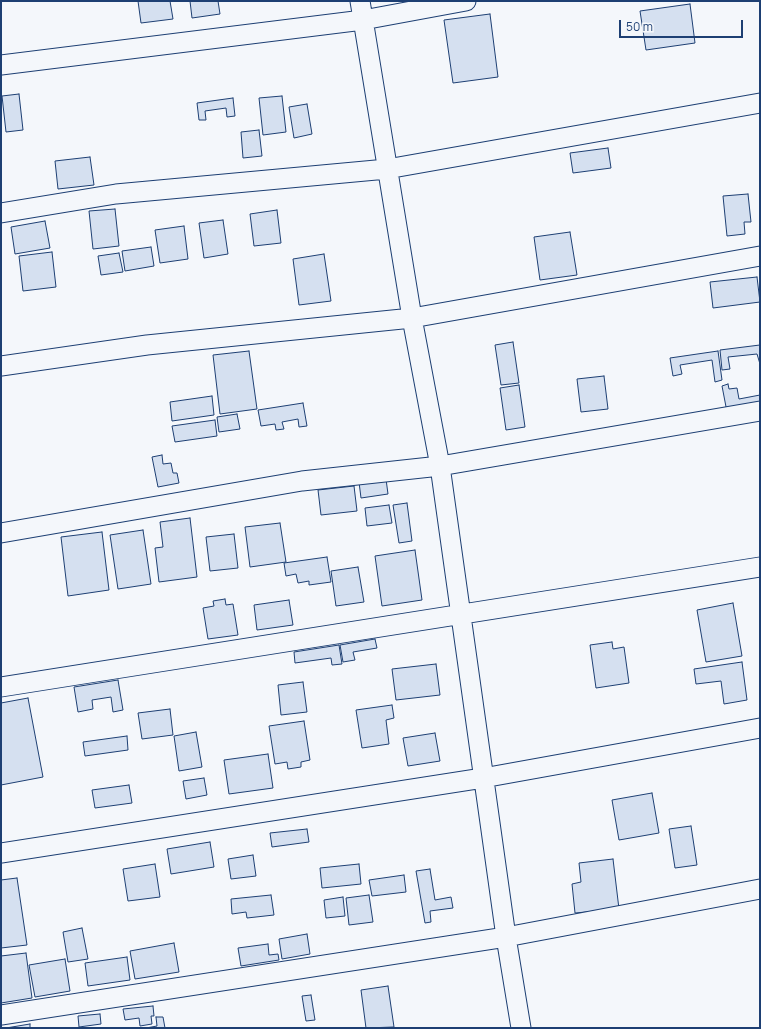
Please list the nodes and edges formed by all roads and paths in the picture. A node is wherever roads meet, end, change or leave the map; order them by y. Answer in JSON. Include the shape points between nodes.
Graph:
{"nodes":[{"id":1,"x":360,"y":1,"type":"edge"},
{"id":2,"x":466,"y":1,"type":"edge"},
{"id":3,"x":363,"y":20,"type":"junction"},
{"id":4,"x":1,"y":65,"type":"edge"},
{"id":5,"x":760,"y":103,"type":"edge"},
{"id":6,"x":387,"y":169,"type":"junction"},
{"id":7,"x":1,"y":213,"type":"edge"},
{"id":8,"x":760,"y":256,"type":"edge"},
{"id":9,"x":412,"y":318,"type":"junction"},
{"id":10,"x":1,"y":366,"type":"edge"},
{"id":11,"x":760,"y":411,"type":"edge"},
{"id":12,"x":440,"y":466,"type":"junction"},
{"id":13,"x":1,"y":533,"type":"edge"},
{"id":14,"x":760,"y":567,"type":"edge"},
{"id":15,"x":461,"y":616,"type":"junction"},
{"id":16,"x":1,"y":687,"type":"edge"},
{"id":17,"x":760,"y":728,"type":"edge"},
{"id":18,"x":483,"y":778,"type":"junction"},
{"id":19,"x":1,"y":853,"type":"edge"},
{"id":20,"x":760,"y":889,"type":"edge"},
{"id":21,"x":506,"y":937,"type":"junction"},
{"id":22,"x":1,"y":1015,"type":"edge"},
{"id":23,"x":521,"y":1028,"type":"edge"}],
"edges":[{"from":1,"to":3,"type":"street"},
{"from":2,"to":3,"type":"street"},
{"from":3,"to":4,"type":"street"},
{"from":3,"to":6,"type":"street"},
{"from":5,"to":6,"type":"street"},
{"from":6,"to":7,"type":"street","via":[[116,194]]},
{"from":6,"to":9,"type":"street"},
{"from":8,"to":9,"type":"street"},
{"from":9,"to":10,"type":"street","via":[[147,344]]},
{"from":9,"to":12,"type":"street"},
{"from":11,"to":12,"type":"street"},
{"from":12,"to":13,"type":"street","via":[[302,481]]},
{"from":12,"to":15,"type":"street"},
{"from":14,"to":15,"type":"street"},
{"from":15,"to":16,"type":"street"},
{"from":15,"to":18,"type":"street"},
{"from":17,"to":18,"type":"street"},
{"from":18,"to":19,"type":"street"},
{"from":18,"to":21,"type":"street"},
{"from":20,"to":21,"type":"street"},
{"from":21,"to":22,"type":"street"},
{"from":21,"to":23,"type":"street"}]}
